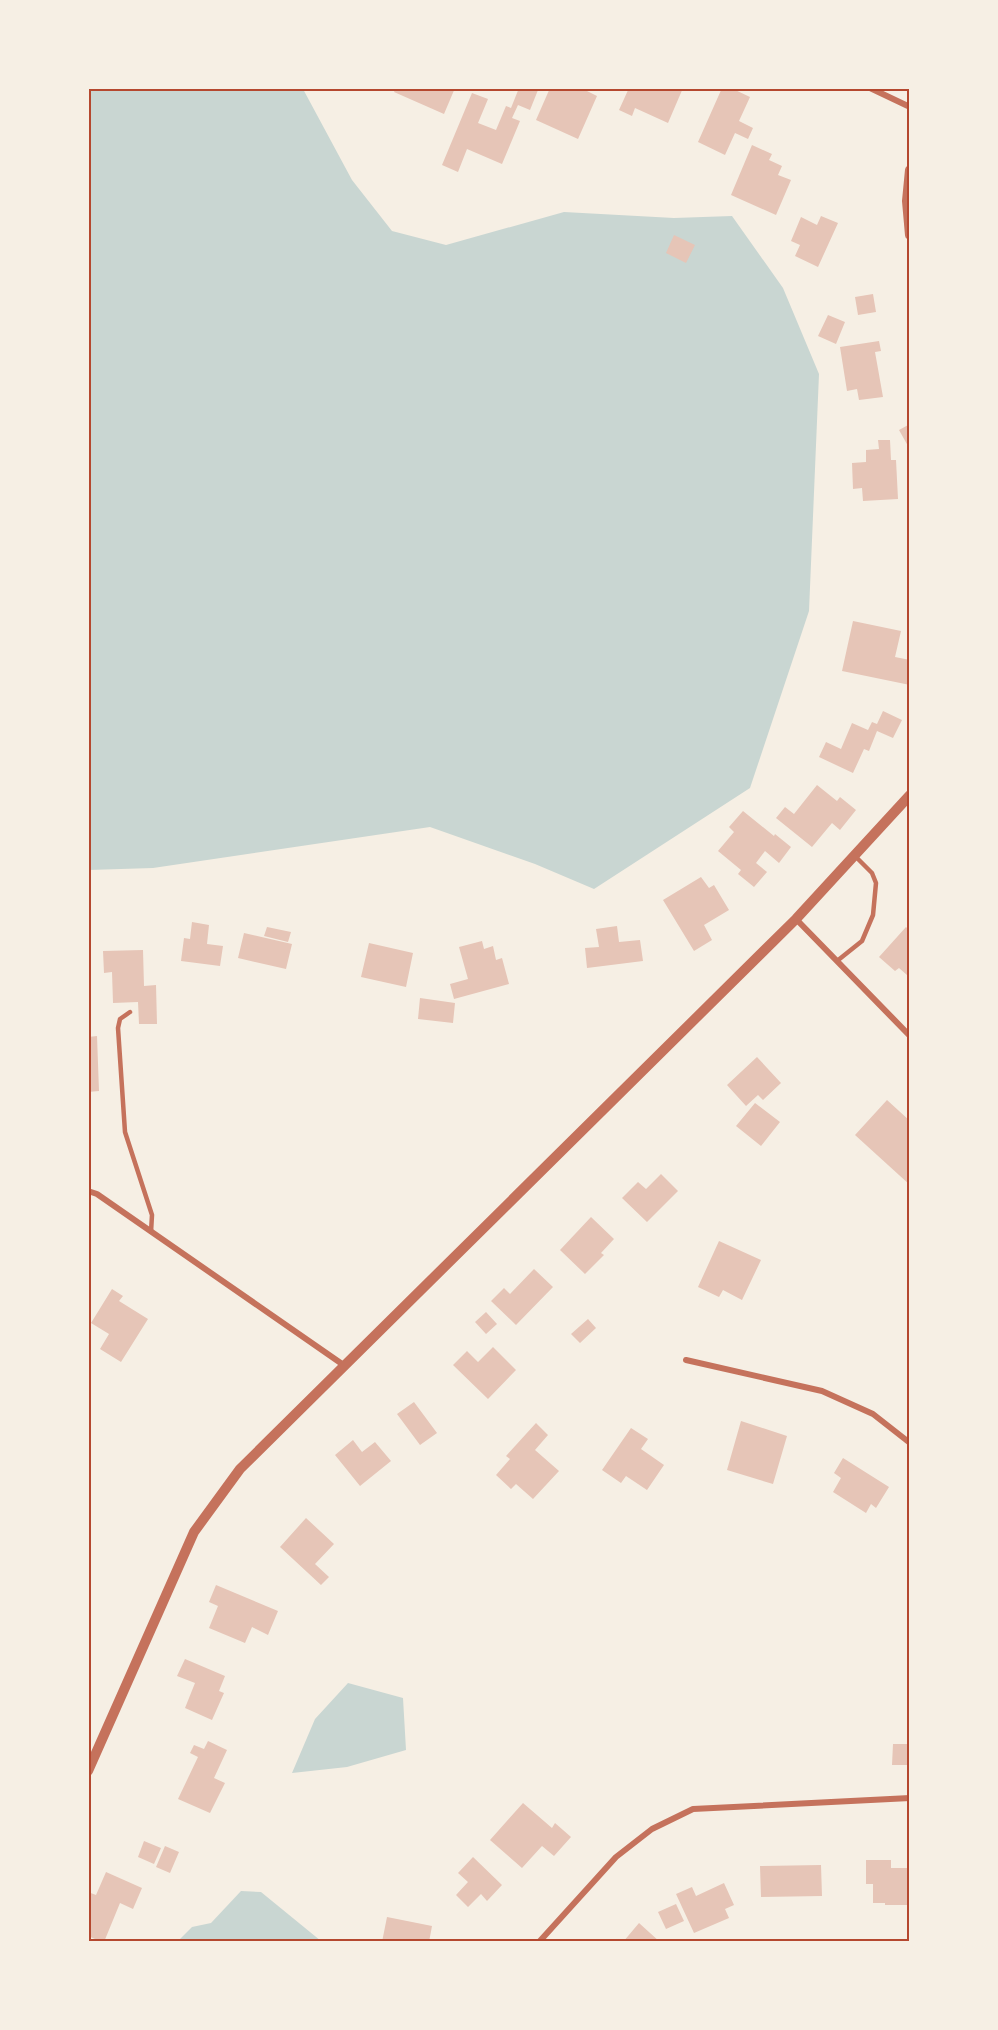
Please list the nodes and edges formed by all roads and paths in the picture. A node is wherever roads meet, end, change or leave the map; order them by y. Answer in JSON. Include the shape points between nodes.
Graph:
{"nodes":[{"id":1,"x":870,"y":88,"type":"edge"},
{"id":2,"x":909,"y":107,"type":"edge"},
{"id":3,"x":909,"y":170,"type":"edge"},
{"id":4,"x":909,"y":235,"type":"edge"},
{"id":5,"x":909,"y":795,"type":"edge"},
{"id":6,"x":854,"y":855,"type":"junction"},
{"id":7,"x":796,"y":919,"type":"junction"},
{"id":8,"x":837,"y":961,"type":"junction"},
{"id":9,"x":130,"y":1012,"type":"dead end"},
{"id":10,"x":909,"y":1036,"type":"edge"},
{"id":11,"x":88,"y":1191,"type":"edge"},
{"id":12,"x":151,"y":1232,"type":"junction"},
{"id":13,"x":686,"y":1360,"type":"dead end"},
{"id":14,"x":345,"y":1366,"type":"junction"},
{"id":15,"x":909,"y":1443,"type":"edge"},
{"id":16,"x":88,"y":1771,"type":"edge"},
{"id":17,"x":909,"y":1798,"type":"edge"},
{"id":18,"x":539,"y":1941,"type":"edge"}],
"edges":[{"from":1,"to":2,"type":"street"},
{"from":3,"to":4,"type":"street"},
{"from":5,"to":6,"type":"street"},
{"from":6,"to":7,"type":"street"},
{"from":6,"to":8,"type":"lane","via":[[872,873],[876,884],[873,915],[862,941]]},
{"from":7,"to":8,"type":"street"},
{"from":7,"to":14,"type":"street"},
{"from":8,"to":10,"type":"street"},
{"from":9,"to":12,"type":"lane","via":[[120,1019],[118,1028],[125,1132],[152,1215]]},
{"from":11,"to":12,"type":"street"},
{"from":12,"to":14,"type":"street"},
{"from":13,"to":15,"type":"street","via":[[822,1391],[873,1414]]},
{"from":14,"to":16,"type":"street","via":[[240,1469],[194,1532]]},
{"from":17,"to":18,"type":"street","via":[[693,1809],[652,1829],[616,1857]]}]}
